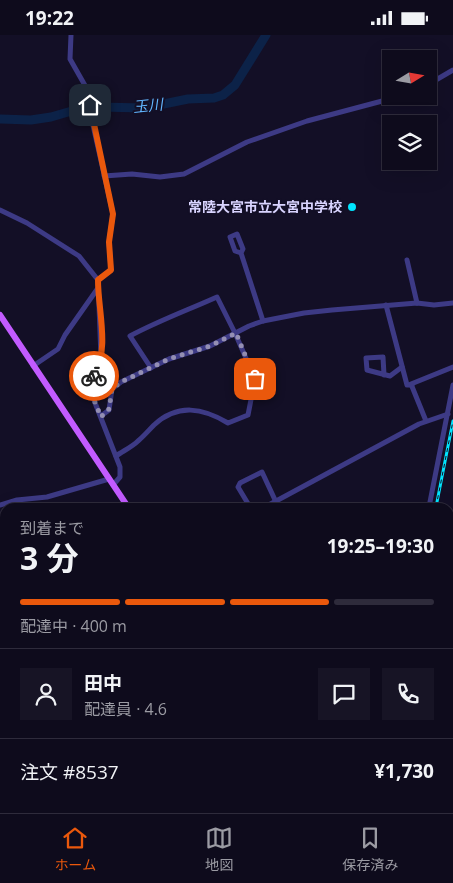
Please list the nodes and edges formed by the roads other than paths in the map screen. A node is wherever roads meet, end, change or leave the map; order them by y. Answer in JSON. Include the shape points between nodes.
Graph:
{"nodes":[{"id":1,"x":71,"y":35,"type":"edge"},
{"id":2,"x":453,"y":71,"type":"edge"},
{"id":3,"x":438,"y":79,"type":"edge"},
{"id":4,"x":382,"y":101,"type":"edge"},
{"id":5,"x":104,"y":176,"type":"junction"},
{"id":6,"x":0,"y":210,"type":"edge"},
{"id":7,"x":241,"y":253,"type":"dead end"},
{"id":8,"x":407,"y":260,"type":"dead end"},
{"id":9,"x":98,"y":280,"type":"junction"},
{"id":10,"x":98,"y":288,"type":"junction"},
{"id":11,"x":416,"y":303,"type":"junction"},
{"id":12,"x":453,"y":303,"type":"edge"},
{"id":13,"x":386,"y":305,"type":"junction"},
{"id":14,"x":0,"y":315,"type":"edge"},
{"id":15,"x":263,"y":321,"type":"junction"},
{"id":16,"x":236,"y":333,"type":"junction"},
{"id":17,"x":34,"y":365,"type":"junction"},
{"id":18,"x":402,"y":367,"type":"junction"},
{"id":19,"x":453,"y":367,"type":"edge"},
{"id":20,"x":151,"y":368,"type":"junction"},
{"id":21,"x":384,"y":375,"type":"junction"},
{"id":22,"x":412,"y":385,"type":"junction"},
{"id":23,"x":453,"y":385,"type":"edge"},
{"id":24,"x":448,"y":414,"type":"junction"},
{"id":25,"x":101,"y":417,"type":"junction"},
{"id":26,"x":426,"y":421,"type":"junction"},
{"id":27,"x":116,"y":456,"type":"junction"},
{"id":28,"x":111,"y":482,"type":"junction"},
{"id":29,"x":276,"y":502,"type":"joint"},
{"id":30,"x":11,"y":503,"type":"edge"},
{"id":31,"x":125,"y":503,"type":"edge"},
{"id":32,"x":248,"y":503,"type":"edge"},
{"id":33,"x":430,"y":503,"type":"edge"}],
"edges":[{"from":1,"to":5,"type":"street","via":[[70,59],[87,89]]},
{"from":2,"to":3,"type":"street"},
{"from":4,"to":5,"type":"street","via":[[307,121],[247,142],[184,174]]},
{"from":5,"to":9,"type":"street","via":[[113,214],[109,242],[111,270]]},
{"from":6,"to":9,"type":"street","via":[[79,256]]},
{"from":7,"to":15,"type":"street"},
{"from":8,"to":11,"type":"street"},
{"from":9,"to":10,"type":"street"},
{"from":10,"to":17,"type":"street","via":[[58,349]]},
{"from":10,"to":25,"type":"street","via":[[101,358],[90,383]]},
{"from":11,"to":12,"type":"street"},
{"from":11,"to":13,"type":"street"},
{"from":13,"to":15,"type":"street","via":[[304,313]]},
{"from":13,"to":18,"type":"street"},
{"from":14,"to":17,"type":"main road"},
{"from":15,"to":16,"type":"street"},
{"from":16,"to":20,"type":"street"},
{"from":16,"to":20,"type":"street","via":[[217,297],[130,336]]},
{"from":16,"to":27,"type":"street","via":[[255,379],[248,415],[228,423],[200,410],[168,414],[138,442]]},
{"from":17,"to":28,"type":"main road"},
{"from":18,"to":21,"type":"street","via":[[390,376]]},
{"from":18,"to":22,"type":"street","via":[[407,385]]},
{"from":19,"to":22,"type":"street"},
{"from":20,"to":25,"type":"street","via":[[112,389],[109,409]]},
{"from":21,"to":21,"type":"street","via":[[367,371],[366,358],[383,357]]},
{"from":22,"to":26,"type":"street"},
{"from":23,"to":24,"type":"street"},
{"from":24,"to":26,"type":"street"},
{"from":24,"to":33,"type":"street"},
{"from":25,"to":27,"type":"street"},
{"from":26,"to":29,"type":"street"},
{"from":27,"to":28,"type":"street","via":[[120,473],[118,480]]},
{"from":28,"to":30,"type":"street"},
{"from":28,"to":31,"type":"main road"},
{"from":29,"to":32,"type":"street","via":[[262,472],[238,487]]}]}
